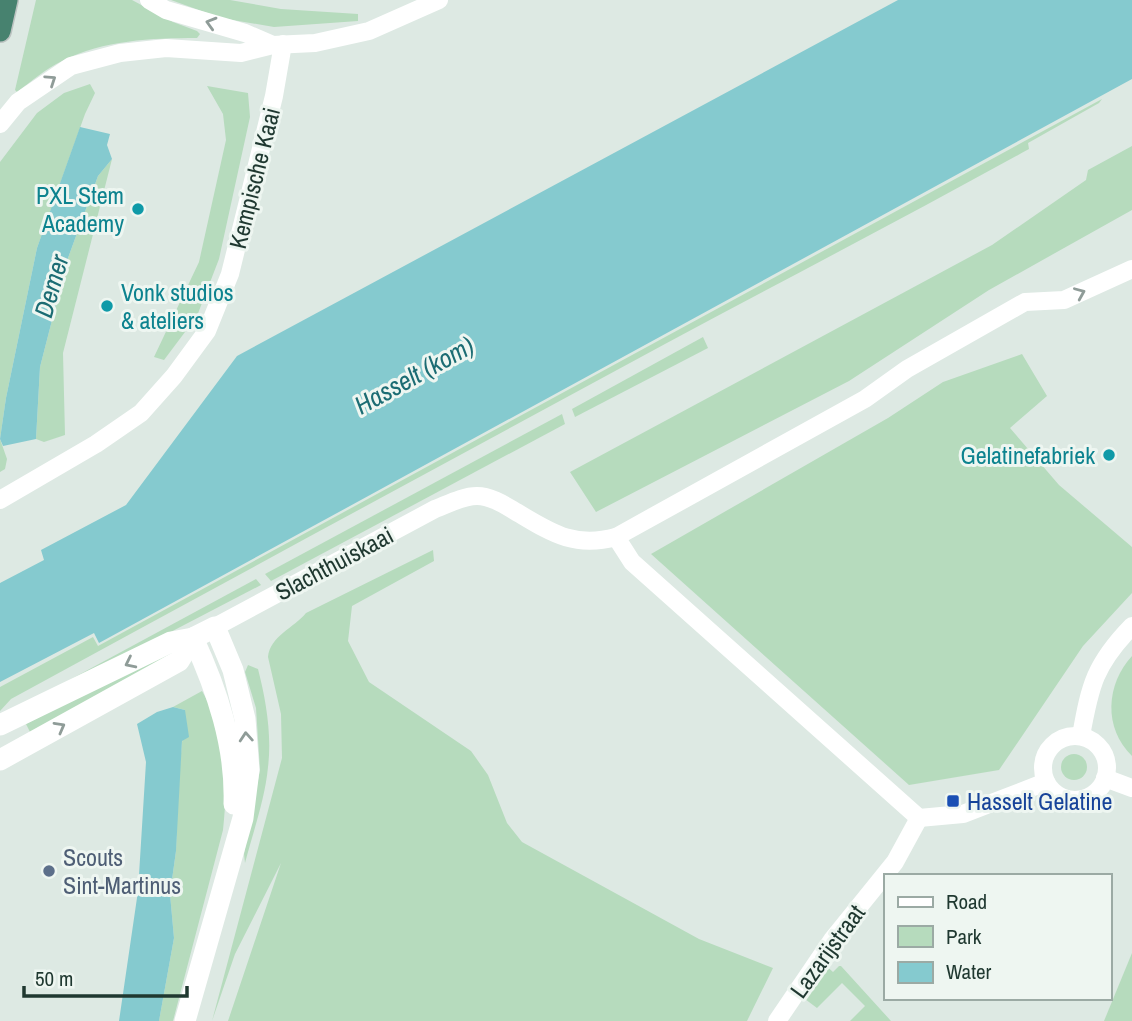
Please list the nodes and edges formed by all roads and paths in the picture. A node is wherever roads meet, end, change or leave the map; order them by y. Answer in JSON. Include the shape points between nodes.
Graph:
{"nodes":[{"id":1,"x":7,"y":0,"type":"edge"},
{"id":2,"x":149,"y":0,"type":"edge"},
{"id":3,"x":439,"y":0,"type":"edge"},
{"id":4,"x":0,"y":31,"type":"edge"},
{"id":5,"x":278,"y":45,"type":"junction"},
{"id":6,"x":0,"y":124,"type":"edge"},
{"id":7,"x":1132,"y":269,"type":"edge"},
{"id":8,"x":0,"y":500,"type":"edge"},
{"id":9,"x":616,"y":537,"type":"junction"},
{"id":10,"x":215,"y":626,"type":"junction"},
{"id":11,"x":1132,"y":626,"type":"edge"},
{"id":12,"x":193,"y":638,"type":"junction"},
{"id":13,"x":0,"y":725,"type":"edge"},
{"id":14,"x":1081,"y":736,"type":"junction"},
{"id":15,"x":0,"y":760,"type":"edge"},
{"id":16,"x":1105,"y":778,"type":"junction"},
{"id":17,"x":1046,"y":782,"type":"junction"},
{"id":18,"x":1132,"y":788,"type":"edge"},
{"id":19,"x":919,"y":818,"type":"junction"},
{"id":20,"x":233,"y":852,"type":"junction"},
{"id":21,"x":885,"y":874,"type":"edge"},
{"id":22,"x":884,"y":876,"type":"edge"},
{"id":23,"x":186,"y":1021,"type":"edge"},
{"id":24,"x":777,"y":1021,"type":"edge"}],
"edges":[{"from":1,"to":4,"type":"highway"},
{"from":5,"to":2,"type":"street","one_way":true,"via":[[166,10]]},
{"from":3,"to":5,"type":"street","via":[[369,31],[315,43]]},
{"from":6,"to":5,"type":"street","one_way":true,"via":[[18,102],[71,66],[132,51],[241,52]]},
{"from":5,"to":8,"type":"street","name":"Kempische Kaai","via":[[274,96],[230,274],[207,331],[141,413]]},
{"from":9,"to":7,"type":"street","one_way":true,"via":[[865,398],[906,369],[1025,302],[1063,300]]},
{"from":9,"to":10,"type":"street","name":"Slachthuiskaai","via":[[568,539],[494,499],[460,499]]},
{"from":9,"to":19,"type":"street","via":[[632,562]]},
{"from":10,"to":12,"type":"street","name":"Slachthuiskaai"},
{"from":20,"to":10,"type":"street","one_way":true,"via":[[249,770],[245,719],[233,670]]},
{"from":11,"to":14,"type":"street","via":[[1098,669],[1087,696]]},
{"from":12,"to":13,"type":"street","name":"Slachthuiskaai","one_way":true,"via":[[171,642]]},
{"from":15,"to":12,"type":"street","name":"Slachthuiskaai","one_way":true,"via":[[179,661]]},
{"from":12,"to":20,"type":"street","via":[[218,702],[232,761]]},
{"from":14,"to":16,"type":"street","via":[[1104,754]]},
{"from":14,"to":17,"type":"street","via":[[1065,737],[1051,747],[1043,768]]},
{"from":16,"to":17,"type":"street","via":[[1093,794],[1075,800],[1055,793]]},
{"from":16,"to":18,"type":"street"},
{"from":17,"to":19,"type":"street","via":[[963,814]]},
{"from":19,"to":21,"type":"street","name":"Lazarijstraat"},
{"from":20,"to":23,"type":"street"},
{"from":22,"to":24,"type":"street","name":"Lazarijstraat","via":[[832,940]]}]}
